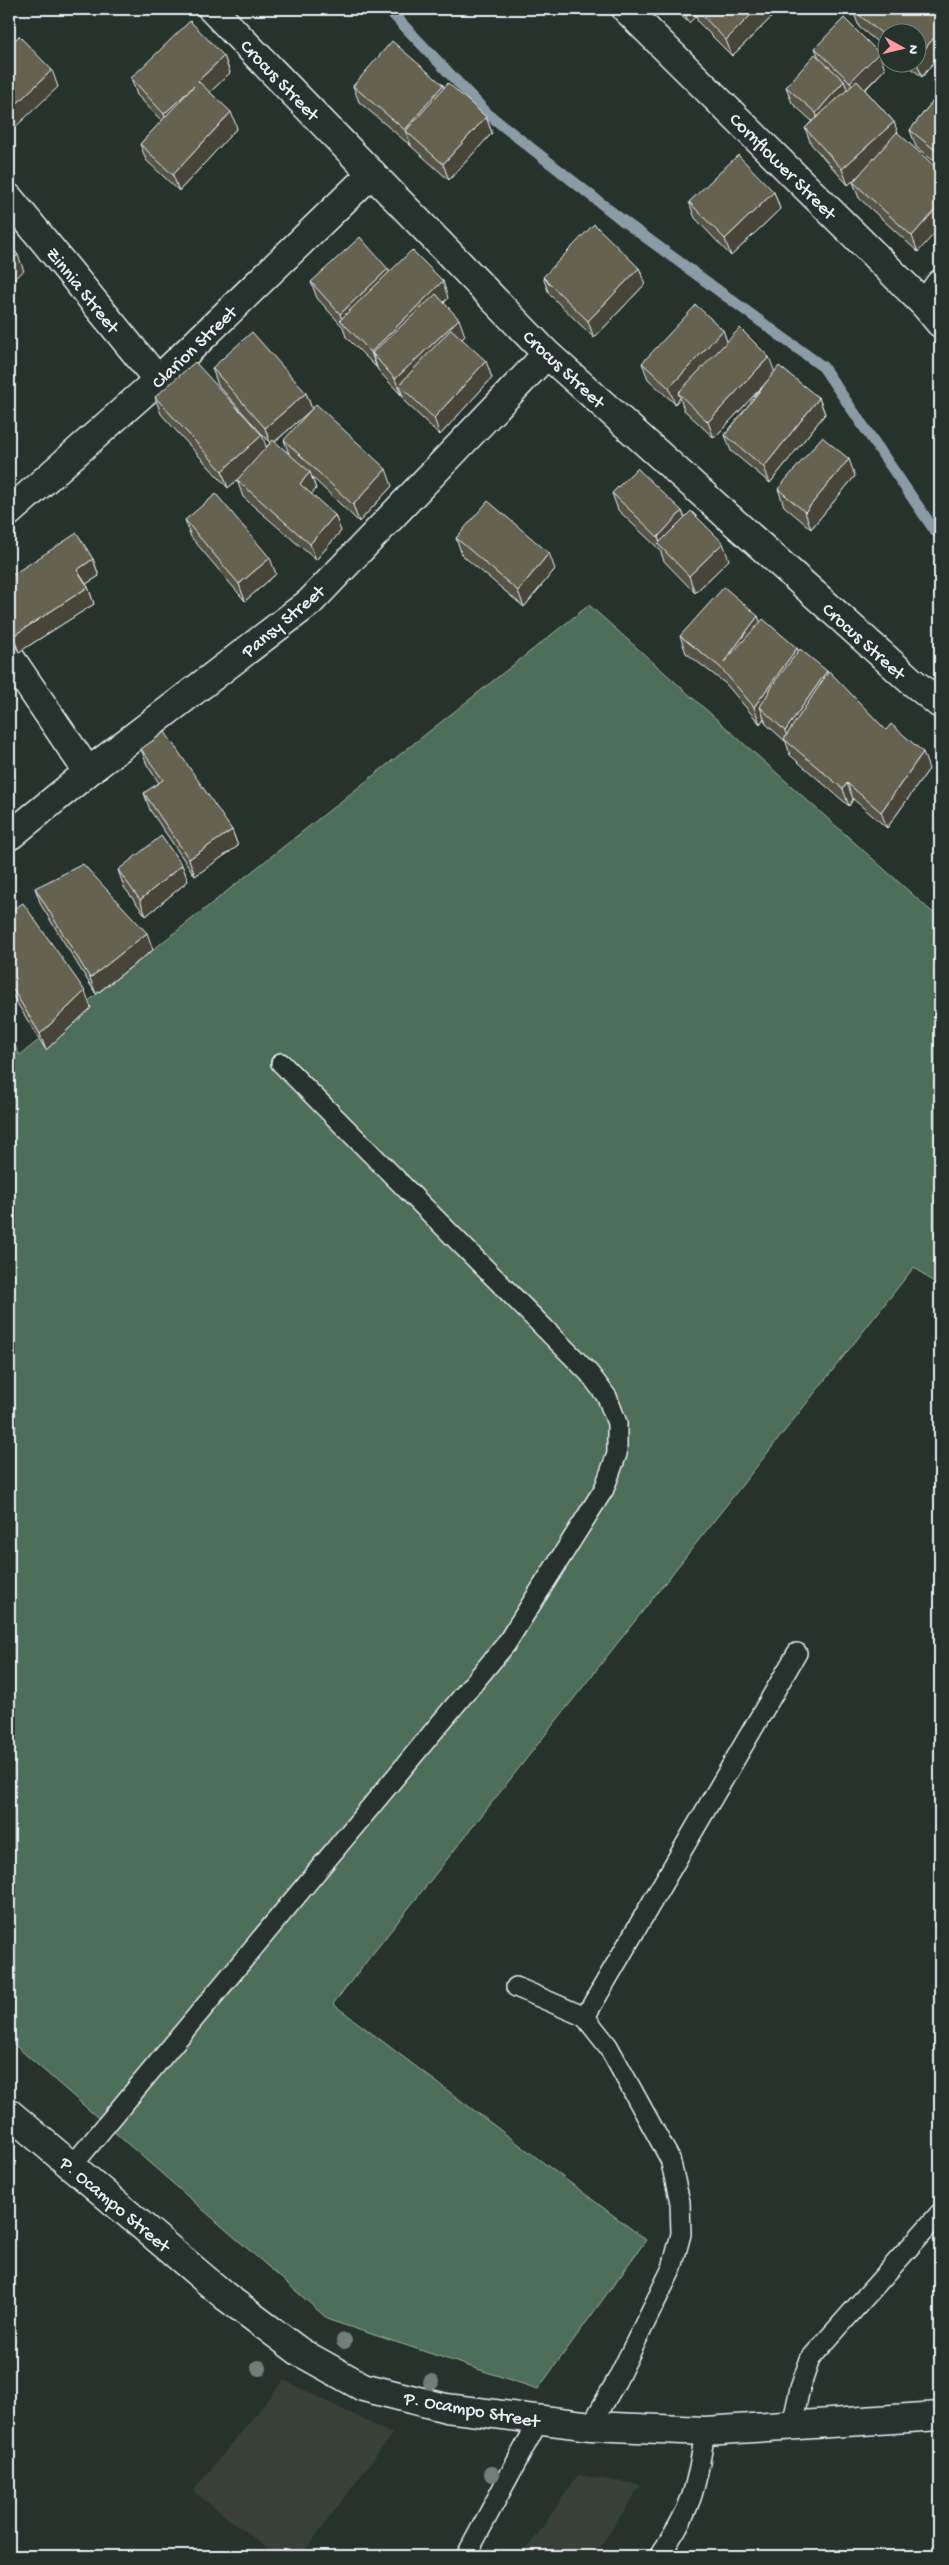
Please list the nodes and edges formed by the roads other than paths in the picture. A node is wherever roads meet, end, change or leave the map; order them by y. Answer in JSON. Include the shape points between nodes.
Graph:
{"nodes":[{"id":1,"x":212,"y":9,"type":"edge"},
{"id":2,"x":626,"y":9,"type":"edge"},
{"id":3,"x":372,"y":173,"type":"junction"},
{"id":4,"x":9,"y":198,"type":"edge"},
{"id":5,"x":935,"y":304,"type":"edge"},
{"id":6,"x":547,"y":354,"type":"junction"},
{"id":7,"x":158,"y":380,"type":"junction"},
{"id":8,"x":9,"y":512,"type":"edge"},
{"id":9,"x":9,"y":656,"type":"edge"},
{"id":10,"x":940,"y":704,"type":"edge"},
{"id":11,"x":88,"y":772,"type":"junction"},
{"id":12,"x":11,"y":835,"type":"dead end"},
{"id":13,"x":281,"y":1063,"type":"dead end"},
{"id":14,"x":797,"y":1653,"type":"dead end"},
{"id":15,"x":516,"y":1987,"type":"dead end"},
{"id":16,"x":585,"y":2017,"type":"junction"},
{"id":17,"x":9,"y":2113,"type":"edge"},
{"id":18,"x":72,"y":2166,"type":"junction"},
{"id":19,"x":940,"y":2213,"type":"edge"},
{"id":20,"x":940,"y":2416,"type":"edge"},
{"id":21,"x":539,"y":2420,"type":"junction"},
{"id":22,"x":792,"y":2425,"type":"junction"},
{"id":23,"x":591,"y":2426,"type":"junction"},
{"id":24,"x":705,"y":2431,"type":"junction"},
{"id":25,"x":466,"y":2556,"type":"edge"},
{"id":26,"x":659,"y":2556,"type":"edge"}],
"edges":[{"from":1,"to":3,"type":"street","name":"Crocus Street"},
{"from":2,"to":5,"type":"street","name":"Cornflower Street"},
{"from":3,"to":6,"type":"street","name":"Crocus Street"},
{"from":3,"to":7,"type":"street","name":"Clarion Street"},
{"from":4,"to":7,"type":"street","name":"Zinnia Street"},
{"from":6,"to":10,"type":"street","name":"Crocus Street"},
{"from":6,"to":11,"type":"street","name":"Pansy Street","via":[[310,602]]},
{"from":7,"to":8,"type":"street","name":"Clarion Street"},
{"from":9,"to":11,"type":"street"},
{"from":11,"to":12,"type":"street","name":"Pansy Street"},
{"from":13,"to":18,"type":"lane","via":[[589,1373],[607,1397],[617,1423],[617,1454],[604,1489],[506,1644]]},
{"from":14,"to":16,"type":"lane"},
{"from":15,"to":16,"type":"lane"},
{"from":16,"to":23,"type":"lane","via":[[608,2046],[670,2159],[680,2202],[682,2234],[672,2268]]},
{"from":17,"to":18,"type":"street","name":"P. Ocampo Street"},
{"from":18,"to":21,"type":"street","name":"P. Ocampo Street","via":[[225,2296],[300,2352],[363,2387],[446,2408]]},
{"from":19,"to":22,"type":"lane","via":[[810,2359]]},
{"from":20,"to":22,"type":"street","name":"P. Ocampo Street"},
{"from":21,"to":23,"type":"street","name":"P. Ocampo Street"},
{"from":21,"to":25,"type":"lane"},
{"from":22,"to":24,"type":"street","name":"P. Ocampo Street"},
{"from":23,"to":24,"type":"street","name":"P. Ocampo Street"},
{"from":24,"to":26,"type":"lane","via":[[697,2482],[688,2508]]}]}
